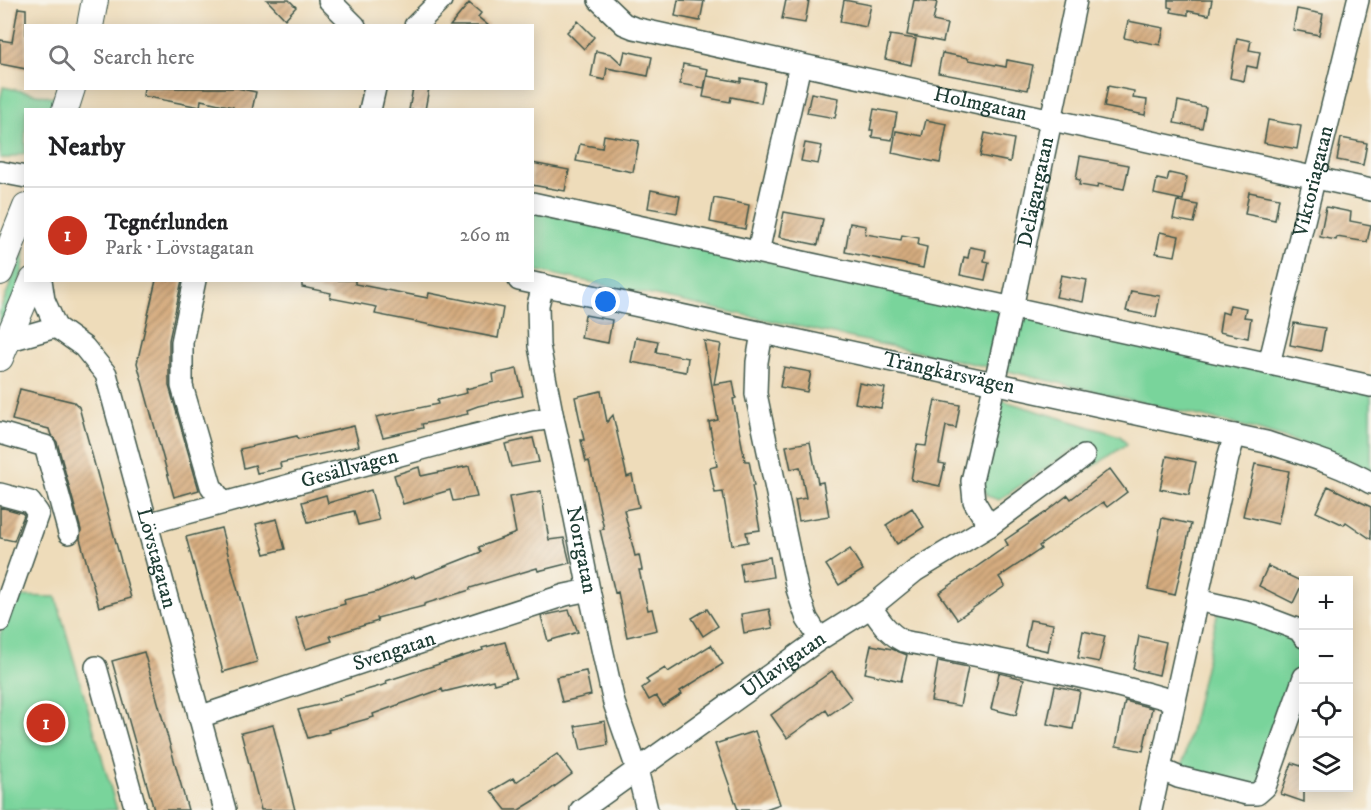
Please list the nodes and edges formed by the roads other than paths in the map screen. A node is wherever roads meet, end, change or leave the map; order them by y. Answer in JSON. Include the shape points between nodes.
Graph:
{"nodes":[{"id":1,"x":95,"y":0,"type":"edge"},
{"id":2,"x":329,"y":0,"type":"edge"},
{"id":3,"x":441,"y":0,"type":"edge"},
{"id":4,"x":599,"y":0,"type":"edge"},
{"id":5,"x":1076,"y":0,"type":"edge"},
{"id":6,"x":1358,"y":0,"type":"edge"},
{"id":7,"x":90,"y":24,"type":"edge"},
{"id":8,"x":353,"y":24,"type":"edge"},
{"id":9,"x":417,"y":24,"type":"edge"},
{"id":10,"x":800,"y":65,"type":"junction"},
{"id":11,"x":71,"y":90,"type":"edge"},
{"id":12,"x":79,"y":90,"type":"edge"},
{"id":13,"x":375,"y":90,"type":"edge"},
{"id":14,"x":66,"y":108,"type":"edge"},
{"id":15,"x":77,"y":108,"type":"edge"},
{"id":16,"x":370,"y":108,"type":"edge"},
{"id":17,"x":1050,"y":119,"type":"junction"},
{"id":18,"x":0,"y":172,"type":"edge"},
{"id":19,"x":24,"y":177,"type":"edge"},
{"id":20,"x":1314,"y":178,"type":"junction"},
{"id":21,"x":1371,"y":190,"type":"edge"},
{"id":22,"x":534,"y":203,"type":"edge"},
{"id":23,"x":24,"y":212,"type":"edge"},
{"id":24,"x":758,"y":252,"type":"junction"},
{"id":25,"x":0,"y":272,"type":"edge"},
{"id":26,"x":32,"y":282,"type":"edge"},
{"id":27,"x":41,"y":282,"type":"edge"},
{"id":28,"x":195,"y":282,"type":"edge"},
{"id":29,"x":529,"y":282,"type":"edge"},
{"id":30,"x":543,"y":285,"type":"junction"},
{"id":31,"x":1012,"y":308,"type":"junction"},
{"id":32,"x":56,"y":327,"type":"junction"},
{"id":33,"x":762,"y":333,"type":"junction"},
{"id":34,"x":4,"y":350,"type":"edge"},
{"id":35,"x":1269,"y":363,"type":"junction"},
{"id":36,"x":993,"y":383,"type":"junction"},
{"id":37,"x":1371,"y":386,"type":"edge"},
{"id":38,"x":553,"y":418,"type":"junction"},
{"id":39,"x":0,"y":433,"type":"edge"},
{"id":40,"x":1235,"y":435,"type":"junction"},
{"id":41,"x":1084,"y":456,"type":"dead end"},
{"id":42,"x":1371,"y":483,"type":"edge"},
{"id":43,"x":0,"y":494,"type":"edge"},
{"id":44,"x":223,"y":503,"type":"junction"},
{"id":45,"x":147,"y":524,"type":"junction"},
{"id":46,"x":989,"y":526,"type":"junction"},
{"id":47,"x":69,"y":533,"type":"dead end"},
{"id":48,"x":7,"y":581,"type":"edge"},
{"id":49,"x":589,"y":590,"type":"junction"},
{"id":50,"x":1197,"y":600,"type":"junction"},
{"id":51,"x":871,"y":607,"type":"junction"},
{"id":52,"x":0,"y":621,"type":"edge"},
{"id":53,"x":1299,"y":630,"type":"edge"},
{"id":54,"x":820,"y":639,"type":"junction"},
{"id":55,"x":96,"y":667,"type":"dead end"},
{"id":56,"x":1302,"y":684,"type":"edge"},
{"id":57,"x":1174,"y":701,"type":"junction"},
{"id":58,"x":199,"y":717,"type":"junction"},
{"id":59,"x":637,"y":769,"type":"junction"},
{"id":60,"x":1160,"y":769,"type":"junction"},
{"id":61,"x":136,"y":810,"type":"edge"},
{"id":62,"x":225,"y":810,"type":"edge"},
{"id":63,"x":581,"y":810,"type":"edge"},
{"id":64,"x":647,"y":810,"type":"edge"},
{"id":65,"x":1151,"y":810,"type":"edge"}],
"edges":[{"from":1,"to":7,"type":"main road"},
{"from":2,"to":8,"type":"street"},
{"from":3,"to":9,"type":"street"},
{"from":4,"to":10,"type":"street","name":"Holmgatan","via":[[624,24],[634,28]]},
{"from":5,"to":17,"type":"street","name":"Delägargatan"},
{"from":6,"to":20,"type":"street","name":"Viktoriagatan"},
{"from":10,"to":17,"type":"street","name":"Holmgatan"},
{"from":10,"to":24,"type":"street"},
{"from":11,"to":14,"type":"main road"},
{"from":12,"to":15,"type":"main road"},
{"from":13,"to":16,"type":"street"},
{"from":17,"to":20,"type":"street","name":"Holmgatan"},
{"from":17,"to":31,"type":"street","name":"Delägargatan"},
{"from":18,"to":19,"type":"street"},
{"from":20,"to":21,"type":"street","name":"Holmgatan"},
{"from":20,"to":35,"type":"street","name":"Viktoriagatan"},
{"from":22,"to":24,"type":"street"},
{"from":23,"to":25,"type":"main road"},
{"from":24,"to":31,"type":"street"},
{"from":26,"to":34,"type":"main road"},
{"from":27,"to":32,"type":"street","via":[[44,300]]},
{"from":28,"to":44,"type":"street","via":[[182,342],[182,386],[211,486]]},
{"from":29,"to":30,"type":"street","name":"Trängkårsvägen"},
{"from":30,"to":33,"type":"street","name":"Trängkårsvägen"},
{"from":30,"to":38,"type":"street","name":"Norrgatan","via":[[538,305],[539,346]]},
{"from":31,"to":35,"type":"street"},
{"from":31,"to":36,"type":"street","name":"Delägargatan"},
{"from":32,"to":34,"type":"street"},
{"from":32,"to":45,"type":"street","name":"Lövstagatan","via":[[84,347],[106,374]]},
{"from":33,"to":36,"type":"street","name":"Trängkårsvägen"},
{"from":33,"to":54,"type":"street","via":[[756,394],[797,589],[807,619]]},
{"from":35,"to":37,"type":"street"},
{"from":36,"to":40,"type":"street","name":"Trängkårsvägen"},
{"from":36,"to":46,"type":"street","via":[[972,481],[974,501]]},
{"from":38,"to":44,"type":"street","name":"Gesällvägen","via":[[451,441]]},
{"from":38,"to":49,"type":"street","name":"Norrgatan"},
{"from":39,"to":47,"type":"street","via":[[45,446]]},
{"from":40,"to":42,"type":"street","name":"Trängkårsvägen","via":[[1316,458]]},
{"from":40,"to":50,"type":"street"},
{"from":41,"to":46,"type":"street","name":"Ullavigatan"},
{"from":43,"to":48,"type":"street","via":[[30,502],[38,513]]},
{"from":44,"to":45,"type":"street","name":"Gesällvägen"},
{"from":45,"to":58,"type":"street","name":"Lövstagatan"},
{"from":46,"to":51,"type":"street","name":"Ullavigatan","via":[[915,571]]},
{"from":48,"to":52,"type":"street"},
{"from":49,"to":58,"type":"street","name":"Svengatan"},
{"from":49,"to":59,"type":"street","name":"Norrgatan","via":[[614,703]]},
{"from":50,"to":53,"type":"street"},
{"from":50,"to":57,"type":"street"},
{"from":51,"to":54,"type":"street","name":"Ullavigatan"},
{"from":51,"to":57,"type":"street","via":[[892,635],[903,641],[1022,664]]},
{"from":54,"to":59,"type":"street","name":"Ullavigatan"},
{"from":55,"to":61,"type":"street"},
{"from":56,"to":60,"type":"street","via":[[1265,788],[1257,794],[1178,777]]},
{"from":57,"to":60,"type":"street"},
{"from":58,"to":62,"type":"street","name":"Lövstagatan"},
{"from":59,"to":63,"type":"street","name":"Ullavigatan"},
{"from":59,"to":64,"type":"street","name":"Norrgatan"},
{"from":60,"to":65,"type":"street"}]}
